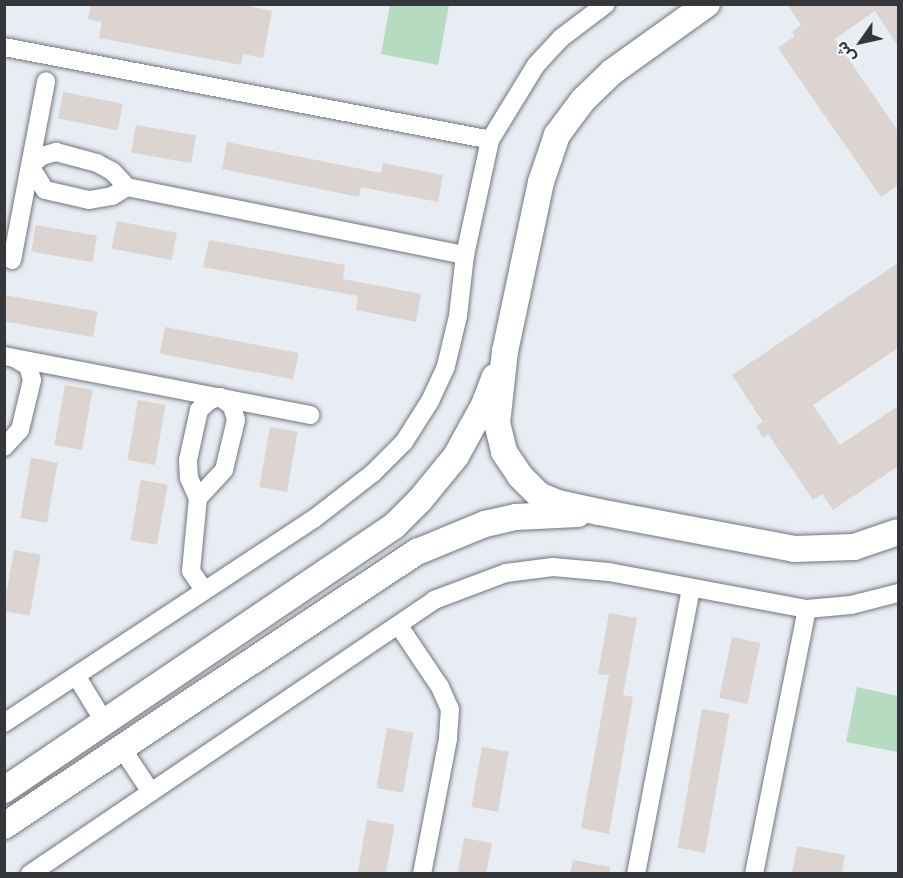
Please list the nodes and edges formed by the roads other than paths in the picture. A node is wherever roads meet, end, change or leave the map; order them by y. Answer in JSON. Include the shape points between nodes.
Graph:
{"nodes":[{"id":1,"x":606,"y":4,"type":"edge"},
{"id":2,"x":698,"y":7,"type":"edge"},
{"id":3,"x":4,"y":47,"type":"edge"},
{"id":4,"x":46,"y":81,"type":"dead end"},
{"id":5,"x":490,"y":140,"type":"junction"},
{"id":6,"x":30,"y":166,"type":"junction"},
{"id":7,"x":127,"y":187,"type":"junction"},
{"id":8,"x":465,"y":255,"type":"junction"},
{"id":9,"x":12,"y":260,"type":"dead end"},
{"id":10,"x":505,"y":351,"type":"junction"},
{"id":11,"x":8,"y":359,"type":"edge"},
{"id":12,"x":220,"y":398,"type":"junction"},
{"id":13,"x":310,"y":415,"type":"dead end"},
{"id":14,"x":4,"y":447,"type":"edge"},
{"id":15,"x":198,"y":498,"type":"junction"},
{"id":16,"x":599,"y":512,"type":"junction"},
{"id":17,"x":898,"y":532,"type":"edge"},
{"id":18,"x":691,"y":588,"type":"junction"},
{"id":19,"x":204,"y":590,"type":"junction"},
{"id":20,"x":898,"y":593,"type":"edge"},
{"id":21,"x":807,"y":609,"type":"junction"},
{"id":22,"x":399,"y":626,"type":"junction"},
{"id":23,"x":77,"y":677,"type":"junction"},
{"id":24,"x":4,"y":723,"type":"edge"},
{"id":25,"x":105,"y":723,"type":"junction"},
{"id":26,"x":121,"y":747,"type":"junction"},
{"id":27,"x":4,"y":790,"type":"edge"},
{"id":28,"x":151,"y":792,"type":"junction"},
{"id":29,"x":4,"y":826,"type":"edge"},
{"id":30,"x":30,"y":873,"type":"edge"},
{"id":31,"x":422,"y":873,"type":"edge"},
{"id":32,"x":636,"y":873,"type":"edge"},
{"id":33,"x":754,"y":873,"type":"edge"}],
"edges":[{"from":1,"to":5,"type":"street","via":[[561,38],[536,64]]},
{"from":2,"to":10,"type":"main road","via":[[612,72],[582,100],[557,135],[542,182]]},
{"from":3,"to":5,"type":"street"},
{"from":4,"to":6,"type":"street"},
{"from":5,"to":8,"type":"street"},
{"from":6,"to":7,"type":"street","via":[[42,156],[56,152],[97,163]]},
{"from":6,"to":7,"type":"street","via":[[45,190],[89,200],[112,196]]},
{"from":6,"to":9,"type":"street"},
{"from":7,"to":8,"type":"street"},
{"from":8,"to":19,"type":"street","via":[[458,316],[446,366],[404,442],[373,473],[315,518]]},
{"from":10,"to":16,"type":"main road","via":[[497,423],[504,452],[539,495]]},
{"from":10,"to":25,"type":"main road","via":[[484,405],[456,456],[395,525]]},
{"from":11,"to":12,"type":"street"},
{"from":11,"to":14,"type":"street","via":[[28,366],[32,380],[20,430]]},
{"from":12,"to":13,"type":"street"},
{"from":12,"to":15,"type":"street","via":[[210,400],[199,410],[188,460],[189,478]]},
{"from":12,"to":15,"type":"street","via":[[232,406],[236,420],[224,470]]},
{"from":15,"to":19,"type":"street","via":[[191,571]]},
{"from":16,"to":17,"type":"main road","via":[[794,549],[854,547]]},
{"from":16,"to":26,"type":"main road","via":[[516,517],[453,536],[417,552]]},
{"from":18,"to":21,"type":"street"},
{"from":18,"to":22,"type":"street","via":[[609,572],[553,567],[506,573],[434,600]]},
{"from":18,"to":32,"type":"street"},
{"from":19,"to":23,"type":"street"},
{"from":20,"to":21,"type":"street","via":[[851,605]]},
{"from":21,"to":33,"type":"street"},
{"from":22,"to":28,"type":"street"},
{"from":22,"to":31,"type":"street","via":[[450,709],[448,739]]},
{"from":23,"to":24,"type":"street"},
{"from":23,"to":25,"type":"street"},
{"from":25,"to":27,"type":"main road"},
{"from":26,"to":28,"type":"street"},
{"from":26,"to":29,"type":"main road"},
{"from":28,"to":30,"type":"street"}]}
